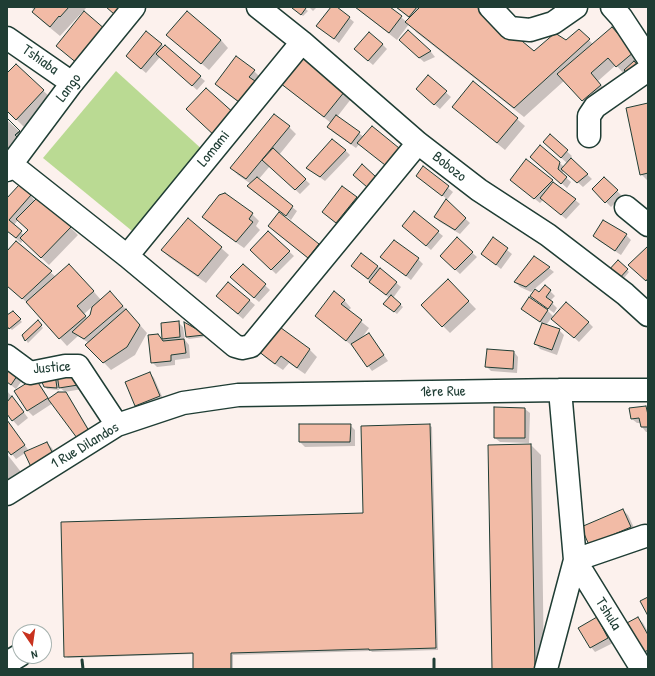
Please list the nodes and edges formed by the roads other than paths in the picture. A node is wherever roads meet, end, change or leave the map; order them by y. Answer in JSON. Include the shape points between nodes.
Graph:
{"nodes":[{"id":1,"x":134,"y":7,"type":"edge"},
{"id":2,"x":258,"y":7,"type":"edge"},
{"id":3,"x":490,"y":7,"type":"edge"},
{"id":4,"x":576,"y":7,"type":"edge"},
{"id":5,"x":612,"y":7,"type":"edge"},
{"id":6,"x":7,"y":38,"type":"edge"},
{"id":7,"x":302,"y":42,"type":"junction"},
{"id":8,"x":648,"y":58,"type":"edge"},
{"id":9,"x":648,"y":70,"type":"edge"},
{"id":10,"x":72,"y":83,"type":"junction"},
{"id":11,"x":588,"y":136,"type":"dead end"},
{"id":12,"x":418,"y":143,"type":"junction"},
{"id":13,"x":9,"y":168,"type":"edge"},
{"id":14,"x":626,"y":207,"type":"dead end"},
{"id":15,"x":648,"y":225,"type":"edge"},
{"id":16,"x":127,"y":256,"type":"junction"},
{"id":17,"x":648,"y":315,"type":"edge"},
{"id":18,"x":7,"y":356,"type":"edge"},
{"id":19,"x":560,"y":390,"type":"junction"},
{"id":20,"x":648,"y":390,"type":"edge"},
{"id":21,"x":238,"y":395,"type":"joint"},
{"id":22,"x":117,"y":425,"type":"junction"},
{"id":23,"x":7,"y":494,"type":"edge"},
{"id":24,"x":645,"y":536,"type":"dead end"},
{"id":25,"x":574,"y":560,"type":"junction"},
{"id":26,"x":546,"y":669,"type":"edge"},
{"id":27,"x":642,"y":669,"type":"edge"}],
"edges":[{"from":1,"to":10,"type":"street","name":"Lango"},
{"from":2,"to":7,"type":"street","name":"Bobozo"},
{"from":3,"to":4,"type":"street","via":[[510,28],[530,30],[553,23]]},
{"from":5,"to":8,"type":"street"},
{"from":6,"to":10,"type":"street","name":"Tshiaba"},
{"from":7,"to":12,"type":"street","name":"Bobozo"},
{"from":7,"to":16,"type":"street","name":"Lomami"},
{"from":9,"to":11,"type":"street","via":[[595,107],[589,116]]},
{"from":10,"to":13,"type":"street","name":"Lango"},
{"from":12,"to":16,"type":"street","via":[[251,346],[236,346]]},
{"from":12,"to":17,"type":"street","name":"Bobozo","via":[[479,190],[548,235],[625,294]]},
{"from":13,"to":16,"type":"street"},
{"from":14,"to":15,"type":"street"},
{"from":18,"to":22,"type":"street","name":"Justice","via":[[30,373],[78,366]]},
{"from":19,"to":20,"type":"street","name":"1ère Rue"},
{"from":19,"to":21,"type":"street","name":"1ère Rue"},
{"from":19,"to":25,"type":"street"},
{"from":21,"to":22,"type":"street","name":"1 Rue Dilandos","via":[[183,404]]},
{"from":22,"to":23,"type":"street","name":"1 Rue Dilandos"},
{"from":24,"to":25,"type":"street"},
{"from":25,"to":26,"type":"street"},
{"from":25,"to":27,"type":"street","name":"Tshula"}]}
